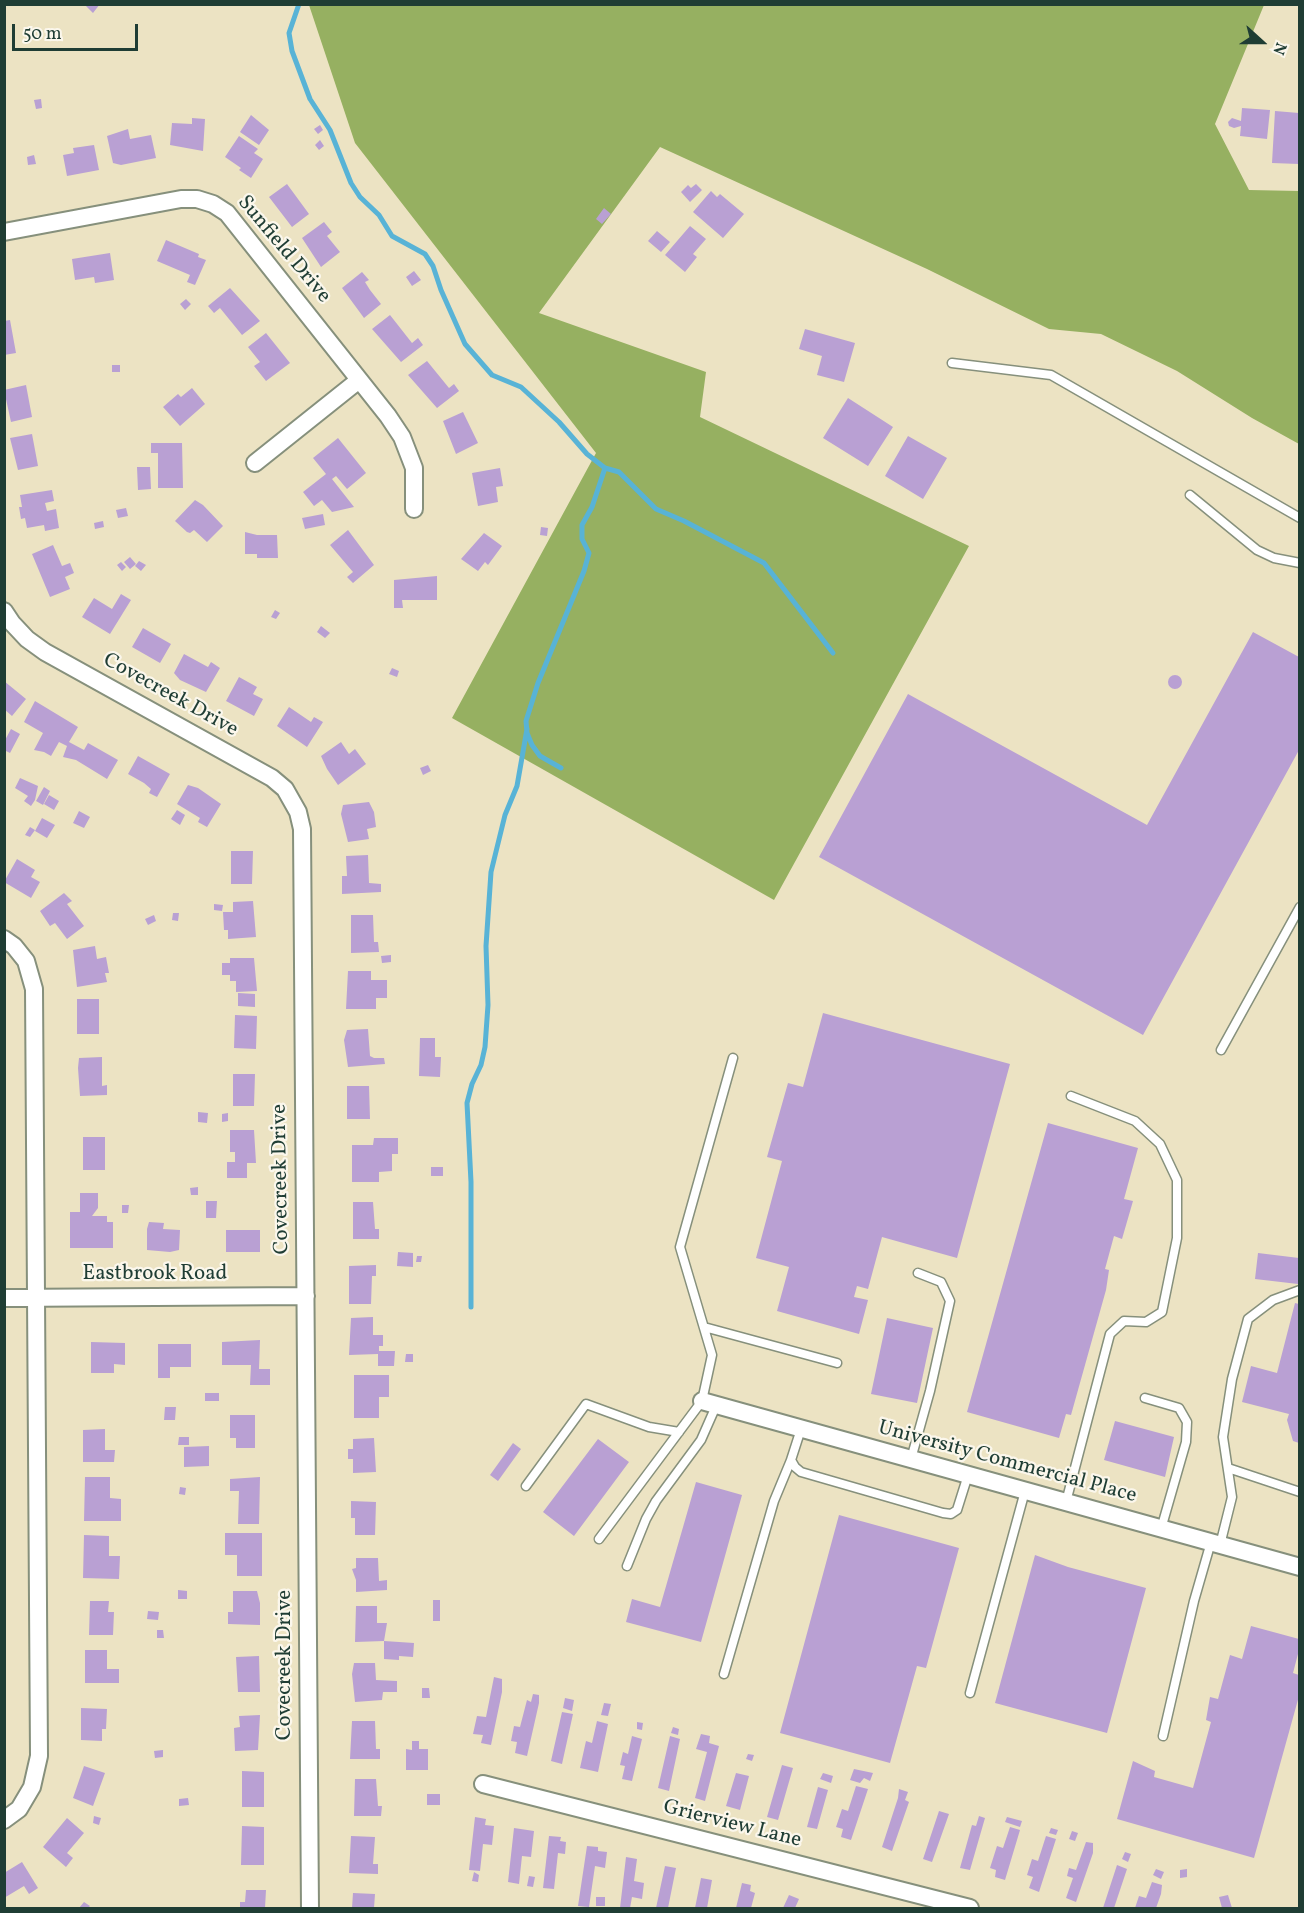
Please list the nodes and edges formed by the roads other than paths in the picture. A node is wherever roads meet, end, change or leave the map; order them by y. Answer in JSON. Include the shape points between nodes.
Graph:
{"nodes":[{"id":1,"x":4,"y":232,"type":"edge"},
{"id":2,"x":952,"y":363,"type":"dead end"},
{"id":3,"x":359,"y":380,"type":"junction"},
{"id":4,"x":255,"y":463,"type":"dead end"},
{"id":5,"x":1190,"y":495,"type":"dead end"},
{"id":6,"x":414,"y":509,"type":"dead end"},
{"id":7,"x":1299,"y":518,"type":"edge"},
{"id":8,"x":1299,"y":562,"type":"edge"},
{"id":9,"x":4,"y":611,"type":"edge"},
{"id":10,"x":1299,"y":908,"type":"edge"},
{"id":11,"x":4,"y":939,"type":"edge"},
{"id":12,"x":1221,"y":1050,"type":"dead end"},
{"id":13,"x":733,"y":1058,"type":"dead end"},
{"id":14,"x":1071,"y":1096,"type":"dead end"},
{"id":15,"x":918,"y":1273,"type":"dead end"},
{"id":16,"x":1299,"y":1290,"type":"edge"},
{"id":17,"x":306,"y":1296,"type":"junction"},
{"id":18,"x":4,"y":1298,"type":"edge"},
{"id":19,"x":35,"y":1298,"type":"junction"},
{"id":20,"x":704,"y":1327,"type":"junction"},
{"id":21,"x":837,"y":1363,"type":"dead end"},
{"id":22,"x":1145,"y":1398,"type":"dead end"},
{"id":23,"x":709,"y":1403,"type":"junction"},
{"id":24,"x":801,"y":1429,"type":"junction"},
{"id":25,"x":679,"y":1432,"type":"junction"},
{"id":26,"x":911,"y":1459,"type":"junction"},
{"id":27,"x":791,"y":1460,"type":"junction"},
{"id":28,"x":1227,"y":1467,"type":"junction"},
{"id":29,"x":968,"y":1475,"type":"junction"},
{"id":30,"x":526,"y":1486,"type":"dead end"},
{"id":31,"x":1024,"y":1491,"type":"junction"},
{"id":32,"x":1299,"y":1492,"type":"edge"},
{"id":33,"x":1066,"y":1502,"type":"junction"},
{"id":34,"x":1161,"y":1529,"type":"junction"},
{"id":35,"x":599,"y":1539,"type":"dead end"},
{"id":36,"x":1216,"y":1544,"type":"junction"},
{"id":37,"x":627,"y":1566,"type":"dead end"},
{"id":38,"x":1299,"y":1567,"type":"edge"},
{"id":39,"x":724,"y":1674,"type":"dead end"},
{"id":40,"x":970,"y":1693,"type":"dead end"},
{"id":41,"x":1163,"y":1736,"type":"dead end"},
{"id":42,"x":483,"y":1784,"type":"dead end"},
{"id":43,"x":4,"y":1820,"type":"edge"},
{"id":44,"x":310,"y":1908,"type":"edge"},
{"id":45,"x":970,"y":1908,"type":"edge"}],
"edges":[{"from":1,"to":3,"type":"street","name":"Sunfield Drive","via":[[181,198],[213,204],[232,219]]},
{"from":2,"to":7,"type":"lane","via":[[1051,375]]},
{"from":3,"to":4,"type":"street"},
{"from":3,"to":6,"type":"street","name":"Sunfield Drive","via":[[388,416],[407,449],[414,468]]},
{"from":5,"to":8,"type":"lane","via":[[1257,550],[1274,558]]},
{"from":9,"to":17,"type":"street","name":"Covecreek Drive","via":[[27,639],[45,652],[272,778],[291,796],[302,830]]},
{"from":10,"to":12,"type":"lane"},
{"from":11,"to":19,"type":"street","via":[[26,961],[34,988]]},
{"from":13,"to":20,"type":"lane","via":[[680,1247]]},
{"from":14,"to":33,"type":"lane","via":[[1135,1121],[1160,1144],[1178,1180],[1177,1238],[1162,1312],[1146,1322],[1124,1321],[1110,1334]]},
{"from":15,"to":26,"type":"lane","via":[[941,1282],[950,1301]]},
{"from":16,"to":28,"type":"lane","via":[[1273,1300],[1248,1319],[1232,1379],[1223,1437]]},
{"from":17,"to":19,"type":"street","name":"Eastbrook Road"},
{"from":17,"to":44,"type":"street","name":"Covecreek Drive"},
{"from":18,"to":19,"type":"street","name":"Eastbrook Road"},
{"from":19,"to":43,"type":"street","via":[[39,1756],[32,1787],[19,1809]]},
{"from":20,"to":21,"type":"lane"},
{"from":20,"to":23,"type":"lane","via":[[712,1355]]},
{"from":22,"to":34,"type":"lane","via":[[1179,1408],[1187,1422],[1186,1442]]},
{"from":23,"to":24,"type":"street","name":"University Commercial Place"},
{"from":23,"to":25,"type":"lane"},
{"from":23,"to":37,"type":"lane","via":[[701,1440],[656,1501]]},
{"from":24,"to":26,"type":"street","name":"University Commercial Place"},
{"from":24,"to":27,"type":"lane"},
{"from":25,"to":30,"type":"lane","via":[[648,1426],[586,1404]]},
{"from":25,"to":35,"type":"lane"},
{"from":26,"to":29,"type":"street","name":"University Commercial Place"},
{"from":27,"to":29,"type":"lane","via":[[801,1472],[951,1514],[957,1510]]},
{"from":27,"to":39,"type":"lane","via":[[774,1501]]},
{"from":28,"to":32,"type":"lane"},
{"from":28,"to":36,"type":"lane","via":[[1232,1497]]},
{"from":29,"to":31,"type":"street","name":"University Commercial Place"},
{"from":31,"to":33,"type":"street","name":"University Commercial Place"},
{"from":31,"to":40,"type":"lane"},
{"from":33,"to":34,"type":"street","name":"University Commercial Place"},
{"from":34,"to":36,"type":"street","name":"University Commercial Place"},
{"from":36,"to":38,"type":"street","name":"University Commercial Place"},
{"from":36,"to":41,"type":"lane","via":[[1194,1600]]},
{"from":42,"to":45,"type":"street","name":"Grierview Lane"}]}
